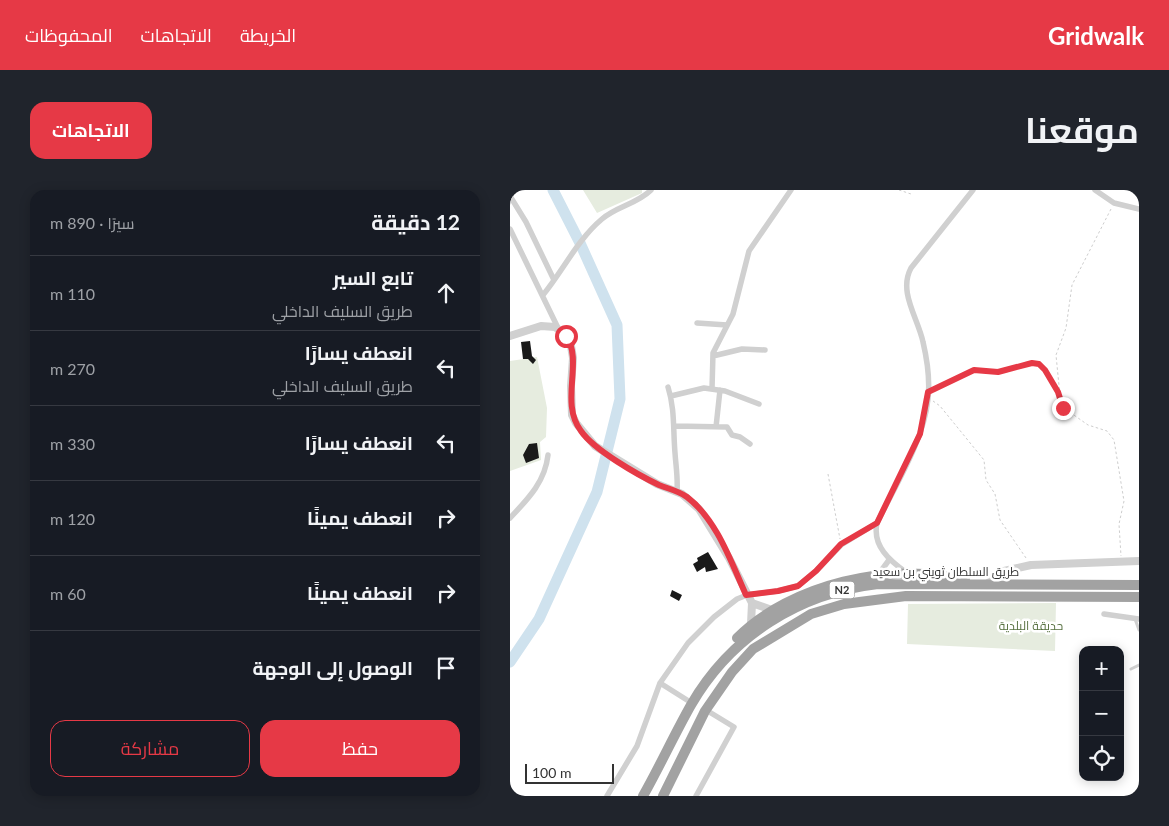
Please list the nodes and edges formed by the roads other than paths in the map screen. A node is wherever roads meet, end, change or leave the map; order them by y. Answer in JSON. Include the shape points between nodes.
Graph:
{"nodes":[{"id":1,"x":652,"y":190,"type":"edge"},
{"id":2,"x":790,"y":190,"type":"edge"},
{"id":3,"x":973,"y":190,"type":"edge"},
{"id":4,"x":1095,"y":190,"type":"edge"},
{"id":5,"x":510,"y":196,"type":"edge"},
{"id":6,"x":1139,"y":209,"type":"edge"},
{"id":7,"x":510,"y":229,"type":"edge"},
{"id":8,"x":512,"y":239,"type":"edge"},
{"id":9,"x":554,"y":280,"type":"junction"},
{"id":10,"x":543,"y":295,"type":"junction"},
{"id":11,"x":697,"y":323,"type":"dead end"},
{"id":12,"x":727,"y":325,"type":"junction"},
{"id":13,"x":559,"y":330,"type":"junction"},
{"id":14,"x":510,"y":336,"type":"edge"},
{"id":15,"x":765,"y":350,"type":"dead end"},
{"id":16,"x":713,"y":356,"type":"junction"},
{"id":17,"x":668,"y":387,"type":"dead end"},
{"id":18,"x":712,"y":389,"type":"junction"},
{"id":19,"x":720,"y":390,"type":"junction"},
{"id":20,"x":671,"y":396,"type":"junction"},
{"id":21,"x":759,"y":404,"type":"dead end"},
{"id":22,"x":675,"y":426,"type":"junction"},
{"id":23,"x":716,"y":427,"type":"junction"},
{"id":24,"x":750,"y":444,"type":"dead end"},
{"id":25,"x":548,"y":455,"type":"dead end"},
{"id":26,"x":677,"y":492,"type":"junction"},
{"id":27,"x":510,"y":518,"type":"edge"},
{"id":28,"x":877,"y":523,"type":"junction"},
{"id":29,"x":888,"y":560,"type":"junction"},
{"id":30,"x":1139,"y":561,"type":"edge"},
{"id":31,"x":909,"y":575,"type":"junction"},
{"id":32,"x":878,"y":576,"type":"junction"},
{"id":33,"x":976,"y":583,"type":"junction"},
{"id":34,"x":987,"y":584,"type":"junction"},
{"id":35,"x":1139,"y":586,"type":"edge"},
{"id":36,"x":746,"y":595,"type":"junction"},
{"id":37,"x":1139,"y":597,"type":"edge"},
{"id":38,"x":752,"y":603,"type":"junction"},
{"id":39,"x":772,"y":610,"type":"junction"},
{"id":40,"x":1104,"y":614,"type":"dead end"},
{"id":41,"x":1137,"y":619,"type":"edge"},
{"id":42,"x":751,"y":624,"type":"junction"},
{"id":43,"x":1139,"y":630,"type":"edge"},
{"id":44,"x":1139,"y":666,"type":"edge"},
{"id":45,"x":1131,"y":669,"type":"dead end"},
{"id":46,"x":660,"y":683,"type":"junction"},
{"id":47,"x":689,"y":702,"type":"junction"},
{"id":48,"x":710,"y":713,"type":"dead end"},
{"id":49,"x":607,"y":796,"type":"edge"},
{"id":50,"x":644,"y":796,"type":"edge"},
{"id":51,"x":663,"y":796,"type":"edge"},
{"id":52,"x":696,"y":796,"type":"edge"}],
"edges":[{"from":1,"to":9,"type":"street","via":[[644,198],[609,213],[600,221]]},
{"from":2,"to":12,"type":"street","via":[[749,250],[733,314]]},
{"from":3,"to":28,"type":"street","via":[[911,268],[906,280],[924,344],[928,400],[920,434]]},
{"from":4,"to":6,"type":"street","via":[[1114,203]]},
{"from":5,"to":9,"type":"street"},
{"from":7,"to":8,"type":"street"},
{"from":8,"to":10,"type":"street"},
{"from":9,"to":10,"type":"street"},
{"from":10,"to":13,"type":"street"},
{"from":11,"to":12,"type":"street"},
{"from":12,"to":16,"type":"street"},
{"from":13,"to":14,"type":"street","via":[[541,326]]},
{"from":13,"to":26,"type":"street","via":[[571,346],[572,415],[585,436],[595,446],[657,484]]},
{"from":15,"to":16,"type":"street","via":[[742,349]]},
{"from":16,"to":18,"type":"street"},
{"from":17,"to":20,"type":"street"},
{"from":18,"to":19,"type":"street"},
{"from":18,"to":20,"type":"street"},
{"from":19,"to":21,"type":"street"},
{"from":19,"to":23,"type":"street"},
{"from":20,"to":22,"type":"street"},
{"from":22,"to":23,"type":"street"},
{"from":22,"to":26,"type":"street","via":[[679,475]]},
{"from":23,"to":24,"type":"street","via":[[727,427],[732,435]]},
{"from":25,"to":27,"type":"street","via":[[543,477]]},
{"from":26,"to":36,"type":"street","via":[[693,502],[706,517],[730,558]]},
{"from":28,"to":29,"type":"street","via":[[877,539]]},
{"from":28,"to":36,"type":"street","via":[[841,544],[798,586]]},
{"from":29,"to":31,"type":"street"},
{"from":29,"to":32,"type":"street"},
{"from":30,"to":34,"type":"street","via":[[1031,565],[1004,571]]},
{"from":31,"to":32,"type":"highway"},
{"from":31,"to":33,"type":"highway","via":[[954,577]]},
{"from":32,"to":39,"type":"highway","via":[[822,587]]},
{"from":33,"to":34,"type":"highway","name":"طريق السلطان ثويني بن سعيد","number":"N2"},
{"from":33,"to":47,"type":"highway","name":"طريق السلطان ثويني بن سعيد","number":"N2","via":[[878,584],[840,590],[810,600],[770,621],[745,639],[721,662]]},
{"from":34,"to":35,"type":"highway","name":"طريق السلطان ثويني بن سعيد","number":"N2"},
{"from":36,"to":38,"type":"street"},
{"from":36,"to":46,"type":"street","via":[[728,604],[688,642]]},
{"from":37,"to":51,"type":"highway","name":"طريق السلطان ثويني بن سعيد","number":"N2","via":[[906,596],[844,604],[811,614],[753,649],[732,672],[705,711]]},
{"from":38,"to":39,"type":"street"},
{"from":38,"to":42,"type":"street"},
{"from":39,"to":42,"type":"highway"},
{"from":40,"to":41,"type":"street"},
{"from":41,"to":43,"type":"lane"},
{"from":42,"to":47,"type":"highway","via":[[717,659]]},
{"from":44,"to":45,"type":"lane"},
{"from":46,"to":47,"type":"street"},
{"from":46,"to":49,"type":"street","via":[[637,746]]},
{"from":47,"to":50,"type":"highway","name":"طريق السلطان ثويني بن سعيد","number":"N2"},
{"from":48,"to":52,"type":"street","via":[[734,727]]}]}
